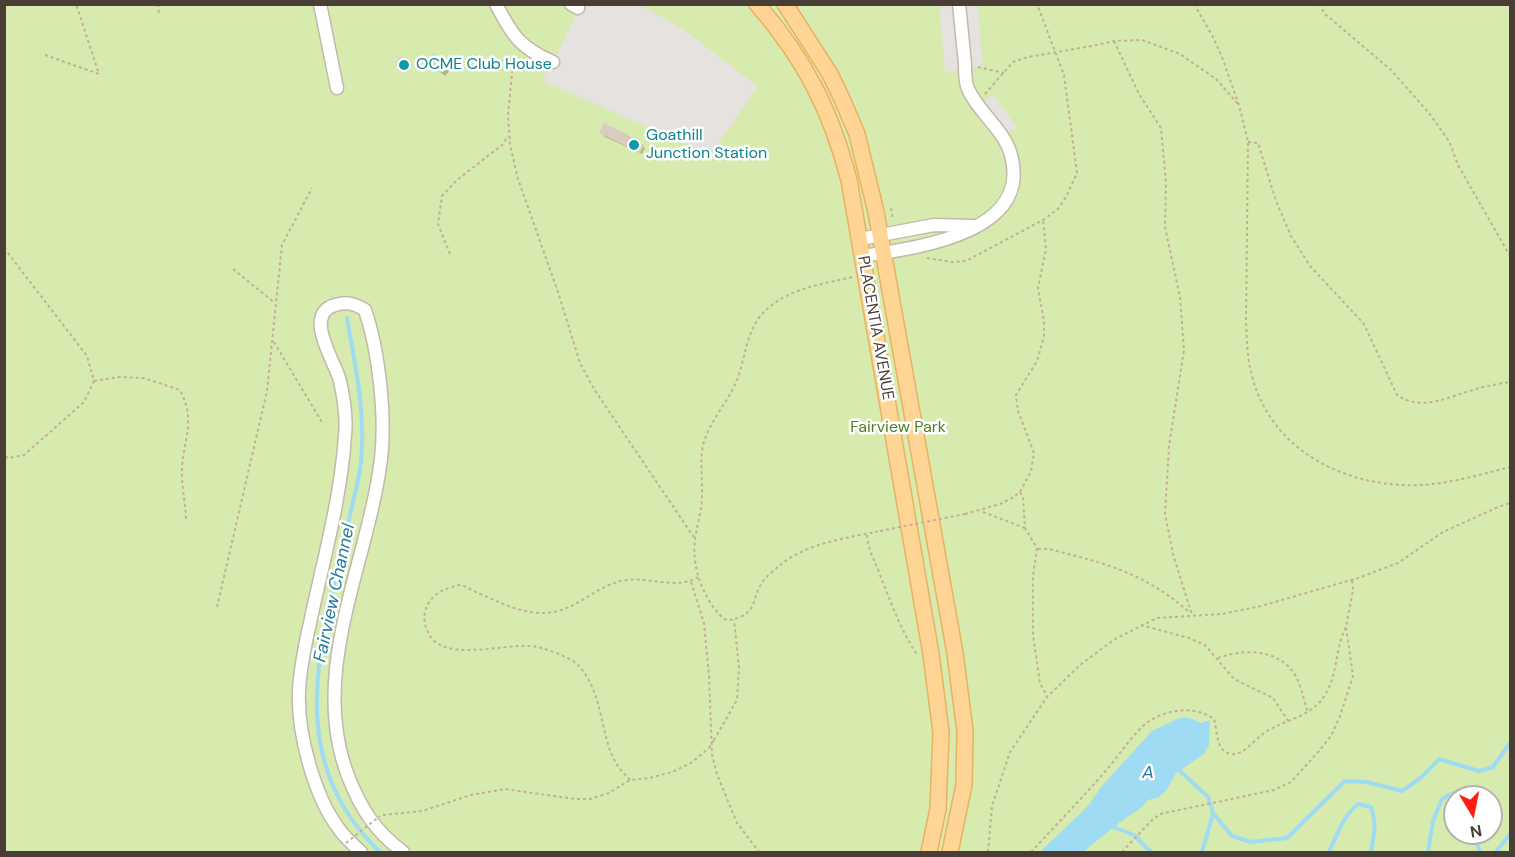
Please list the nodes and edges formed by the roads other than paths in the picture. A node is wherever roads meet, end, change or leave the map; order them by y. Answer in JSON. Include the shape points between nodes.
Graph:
{"nodes":[{"id":1,"x":320,"y":4,"type":"edge"},
{"id":2,"x":496,"y":4,"type":"edge"},
{"id":3,"x":758,"y":4,"type":"edge"},
{"id":4,"x":785,"y":4,"type":"edge"},
{"id":5,"x":959,"y":4,"type":"edge"},
{"id":6,"x":553,"y":62,"type":"dead end"},
{"id":7,"x":337,"y":88,"type":"dead end"},
{"id":8,"x":974,"y":226,"type":"junction"},
{"id":9,"x":880,"y":235,"type":"junction"},
{"id":10,"x":860,"y":239,"type":"junction"},
{"id":11,"x":884,"y":253,"type":"junction"},
{"id":12,"x":863,"y":256,"type":"junction"},
{"id":13,"x":361,"y":852,"type":"edge"},
{"id":14,"x":403,"y":852,"type":"edge"},
{"id":15,"x":929,"y":852,"type":"edge"},
{"id":16,"x":950,"y":852,"type":"edge"}],
"edges":[{"from":1,"to":7,"type":"lane"},
{"from":2,"to":6,"type":"lane","via":[[513,35]]},
{"from":3,"to":10,"type":"main road","name":"PLACENTIA AVENUE","via":[[783,36],[824,104],[847,172]]},
{"from":4,"to":9,"type":"main road","name":"PLACENTIA AVENUE","via":[[830,74],[857,134]]},
{"from":5,"to":8,"type":"lane","via":[[967,86],[1002,136],[1014,171],[1006,202],[994,216]]},
{"from":8,"to":9,"type":"lane","via":[[934,225]]},
{"from":8,"to":11,"type":"lane","via":[[940,242]]},
{"from":9,"to":10,"type":"lane"},
{"from":9,"to":11,"type":"main road","name":"PLACENTIA AVENUE"},
{"from":10,"to":12,"type":"main road","name":"PLACENTIA AVENUE"},
{"from":11,"to":12,"type":"lane"},
{"from":11,"to":16,"type":"main road","name":"PLACENTIA AVENUE","via":[[953,641],[965,730],[964,785]]},
{"from":12,"to":15,"type":"main road","name":"PLACENTIA AVENUE","via":[[941,732],[938,809]]},
{"from":13,"to":14,"type":"lane","via":[[339,829],[318,790],[303,741],[298,692],[344,460],[347,419],[339,378],[321,333],[322,317],[330,306],[343,302],[365,310],[382,410],[381,459],[334,676],[334,719],[340,756],[357,799],[383,837]]}]}
